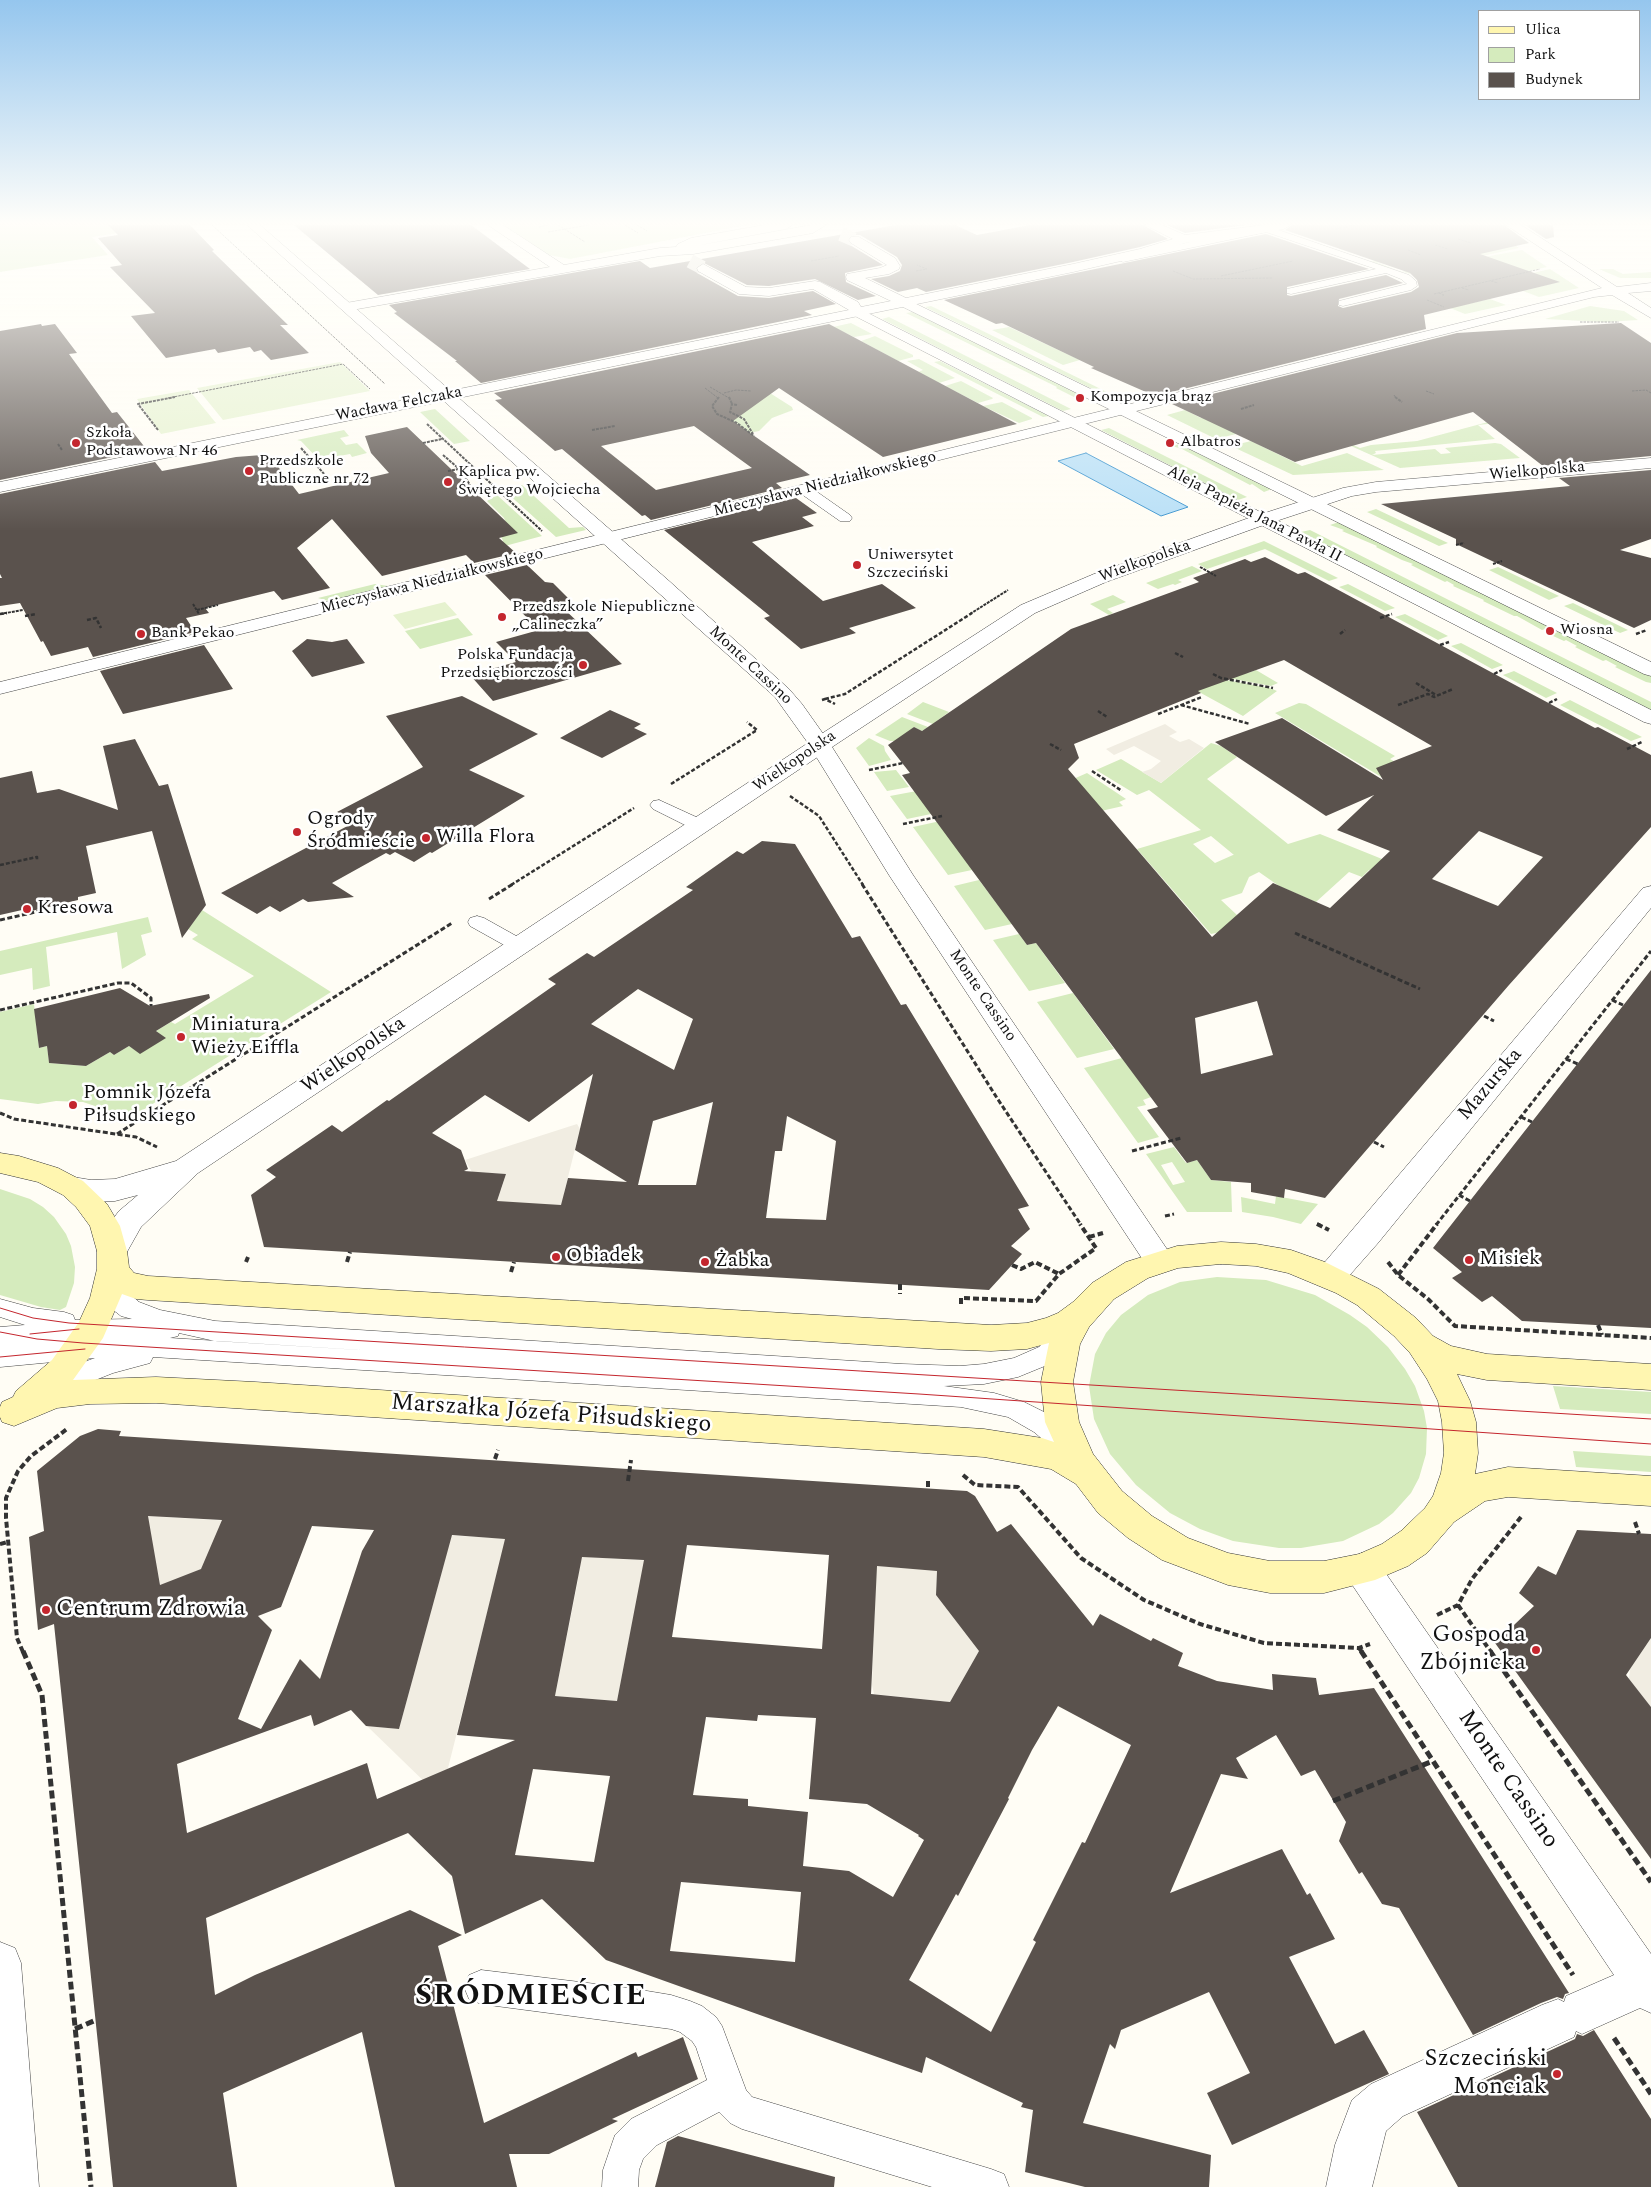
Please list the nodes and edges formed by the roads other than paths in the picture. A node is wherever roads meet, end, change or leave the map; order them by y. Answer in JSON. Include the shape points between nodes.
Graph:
{"nodes":[{"id":1,"x":369,"y":327,"type":"edge"},
{"id":2,"x":783,"y":327,"type":"edge"},
{"id":3,"x":887,"y":327,"type":"edge"},
{"id":4,"x":955,"y":327,"type":"edge"},
{"id":5,"x":1457,"y":327,"type":"edge"},
{"id":6,"x":447,"y":395,"type":"junction"},
{"id":7,"x":1124,"y":411,"type":"junction"},
{"id":8,"x":1075,"y":423,"type":"junction"},
{"id":9,"x":1651,"y":463,"type":"edge"},
{"id":10,"x":0,"y":486,"type":"edge"},
{"id":11,"x":805,"y":490,"type":"junction"},
{"id":12,"x":1313,"y":504,"type":"junction"},
{"id":13,"x":845,"y":518,"type":"dead end"},
{"id":14,"x":1263,"y":519,"type":"junction"},
{"id":15,"x":608,"y":538,"type":"junction"},
{"id":16,"x":1651,"y":670,"type":"edge"},
{"id":17,"x":0,"y":688,"type":"edge"},
{"id":18,"x":1651,"y":718,"type":"edge"},
{"id":19,"x":820,"y":745,"type":"junction"},
{"id":20,"x":658,"y":805,"type":"dead end"},
{"id":21,"x":701,"y":826,"type":"junction"},
{"id":22,"x":1651,"y":893,"type":"edge"},
{"id":23,"x":467,"y":920,"type":"road end"},
{"id":24,"x":520,"y":946,"type":"junction"},
{"id":25,"x":0,"y":1158,"type":"edge"},
{"id":26,"x":0,"y":1163,"type":"edge"},
{"id":27,"x":188,"y":1166,"type":"junction"},
{"id":28,"x":29,"y":1168,"type":"junction"},
{"id":29,"x":73,"y":1188,"type":"junction"},
{"id":30,"x":1160,"y":1261,"type":"junction"},
{"id":31,"x":112,"y":1263,"type":"junction"},
{"id":32,"x":1330,"y":1277,"type":"junction"},
{"id":33,"x":0,"y":1308,"type":"edge"},
{"id":34,"x":1075,"y":1323,"type":"junction"},
{"id":35,"x":239,"y":1334,"type":"junction"},
{"id":36,"x":5,"y":1335,"type":"edge"},
{"id":37,"x":87,"y":1336,"type":"junction"},
{"id":38,"x":180,"y":1343,"type":"junction"},
{"id":39,"x":1421,"y":1344,"type":"junction"},
{"id":40,"x":0,"y":1357,"type":"edge"},
{"id":41,"x":1651,"y":1377,"type":"edge"},
{"id":42,"x":15,"y":1410,"type":"edge"},
{"id":43,"x":1080,"y":1463,"type":"junction"},
{"id":44,"x":1647,"y":1506,"type":"edge"},
{"id":45,"x":1443,"y":1511,"type":"junction"},
{"id":46,"x":1362,"y":1569,"type":"junction"},
{"id":47,"x":0,"y":1963,"type":"edge"},
{"id":48,"x":481,"y":1987,"type":"dead end"},
{"id":49,"x":1648,"y":1987,"type":"edge"},
{"id":50,"x":728,"y":2088,"type":"junction"},
{"id":51,"x":16,"y":2187,"type":"edge"},
{"id":52,"x":620,"y":2187,"type":"edge"},
{"id":53,"x":991,"y":2187,"type":"edge"},
{"id":54,"x":1348,"y":2187,"type":"edge"}],
"edges":[{"from":1,"to":6,"type":"street","name":"Monte Cassino"},
{"from":2,"to":6,"type":"street","name":"Wacława Felczaka"},
{"from":3,"to":8,"type":"street","name":"Aleja Papieża Jana Pawła II"},
{"from":4,"to":7,"type":"street","name":"Aleja Papieża Jana Pawła II"},
{"from":5,"to":7,"type":"street","name":"Mieczysława Niedziałkowskiego"},
{"from":6,"to":10,"type":"street","name":"Wacława Felczaka"},
{"from":6,"to":15,"type":"street","name":"Monte Cassino"},
{"from":7,"to":8,"type":"street","name":"Mieczysława Niedziałkowskiego"},
{"from":7,"to":12,"type":"street","name":"Aleja Papieża Jana Pawła II"},
{"from":8,"to":11,"type":"street","name":"Mieczysława Niedziałkowskiego"},
{"from":8,"to":14,"type":"street","name":"Aleja Papieża Jana Pawła II"},
{"from":9,"to":12,"type":"street","name":"Wielkopolska","via":[[1376,487]]},
{"from":11,"to":13,"type":"lane"},
{"from":11,"to":15,"type":"street","name":"Mieczysława Niedziałkowskiego"},
{"from":12,"to":14,"type":"street","name":"Wielkopolska"},
{"from":12,"to":16,"type":"street","name":"Aleja Papieża Jana Pawła II"},
{"from":14,"to":18,"type":"street","name":"Aleja Papieża Jana Pawła II"},
{"from":14,"to":19,"type":"street","name":"Wielkopolska","via":[[1028,609]]},
{"from":15,"to":17,"type":"street","name":"Mieczysława Niedziałkowskiego"},
{"from":15,"to":19,"type":"street","name":"Monte Cassino","via":[[782,693]]},
{"from":19,"to":21,"type":"street","name":"Wielkopolska"},
{"from":19,"to":30,"type":"street","name":"Monte Cassino","via":[[901,875]]},
{"from":20,"to":21,"type":"lane"},
{"from":21,"to":24,"type":"street","name":"Wielkopolska"},
{"from":22,"to":32,"type":"street","name":"Mazurska"},
{"from":23,"to":24,"type":"lane"},
{"from":24,"to":27,"type":"street","name":"Wielkopolska"},
{"from":25,"to":28,"type":"main road"},
{"from":26,"to":28,"type":"main road"},
{"from":27,"to":29,"type":"street","name":"Wielkopolska","via":[[115,1190]]},
{"from":27,"to":31,"type":"street","name":"Wielkopolska","via":[[130,1218],[121,1231]]},
{"from":28,"to":29,"type":"main road"},
{"from":29,"to":31,"type":"main road","via":[[97,1212],[105,1226]]},
{"from":30,"to":32,"type":"main road","via":[[1210,1253],[1256,1255],[1291,1262]]},
{"from":30,"to":34,"type":"main road","via":[[1119,1279],[1095,1297]]},
{"from":31,"to":34,"type":"main road","via":[[123,1281],[148,1288],[991,1338],[1026,1336],[1069,1322]]},
{"from":31,"to":35,"type":"lane","via":[[114,1293],[130,1309],[158,1319]]},
{"from":31,"to":37,"type":"main road","via":[[106,1298]]},
{"from":32,"to":39,"type":"main road","via":[[1378,1304]]},
{"from":33,"to":37,"type":"lane","via":[[55,1321]]},
{"from":34,"to":35,"type":"lane","via":[[1048,1354],[1018,1367],[960,1376]]},
{"from":34,"to":43,"type":"main road","via":[[1059,1362],[1057,1391],[1062,1422]]},
{"from":35,"to":38,"type":"lane"},
{"from":36,"to":37,"type":"lane","via":[[37,1339]]},
{"from":37,"to":38,"type":"lane"},
{"from":37,"to":40,"type":"lane"},
{"from":37,"to":42,"type":"main road","via":[[63,1369]]},
{"from":38,"to":42,"type":"lane","via":[[166,1351],[111,1363],[74,1376]]},
{"from":38,"to":43,"type":"lane","via":[[973,1399],[1006,1406],[1034,1418],[1058,1434]]},
{"from":39,"to":41,"type":"main road","via":[[1448,1360],[1486,1367]]},
{"from":39,"to":45,"type":"main road","via":[[1450,1391],[1460,1432],[1458,1473]]},
{"from":42,"to":43,"type":"main road","name":"Marszałka Józefa Piłsudskiego","via":[[57,1395],[90,1391],[239,1394],[984,1442],[1042,1452]]},
{"from":43,"to":46,"type":"main road","via":[[1110,1502],[1146,1531],[1175,1549],[1214,1565],[1255,1575],[1297,1579]]},
{"from":44,"to":45,"type":"main road","via":[[1508,1482],[1478,1488]]},
{"from":45,"to":46,"type":"main road","via":[[1414,1542],[1395,1555]]},
{"from":46,"to":49,"type":"street","name":"Monte Cassino"},
{"from":47,"to":51,"type":"street"},
{"from":48,"to":50,"type":"lane","via":[[629,2005],[690,2018],[710,2038]]},
{"from":49,"to":54,"type":"street","via":[[1578,2013],[1387,2100],[1368,2116]]},
{"from":50,"to":52,"type":"lane","via":[[644,2132],[628,2148]]},
{"from":50,"to":53,"type":"lane","via":[[732,2101],[742,2111]]}]}
